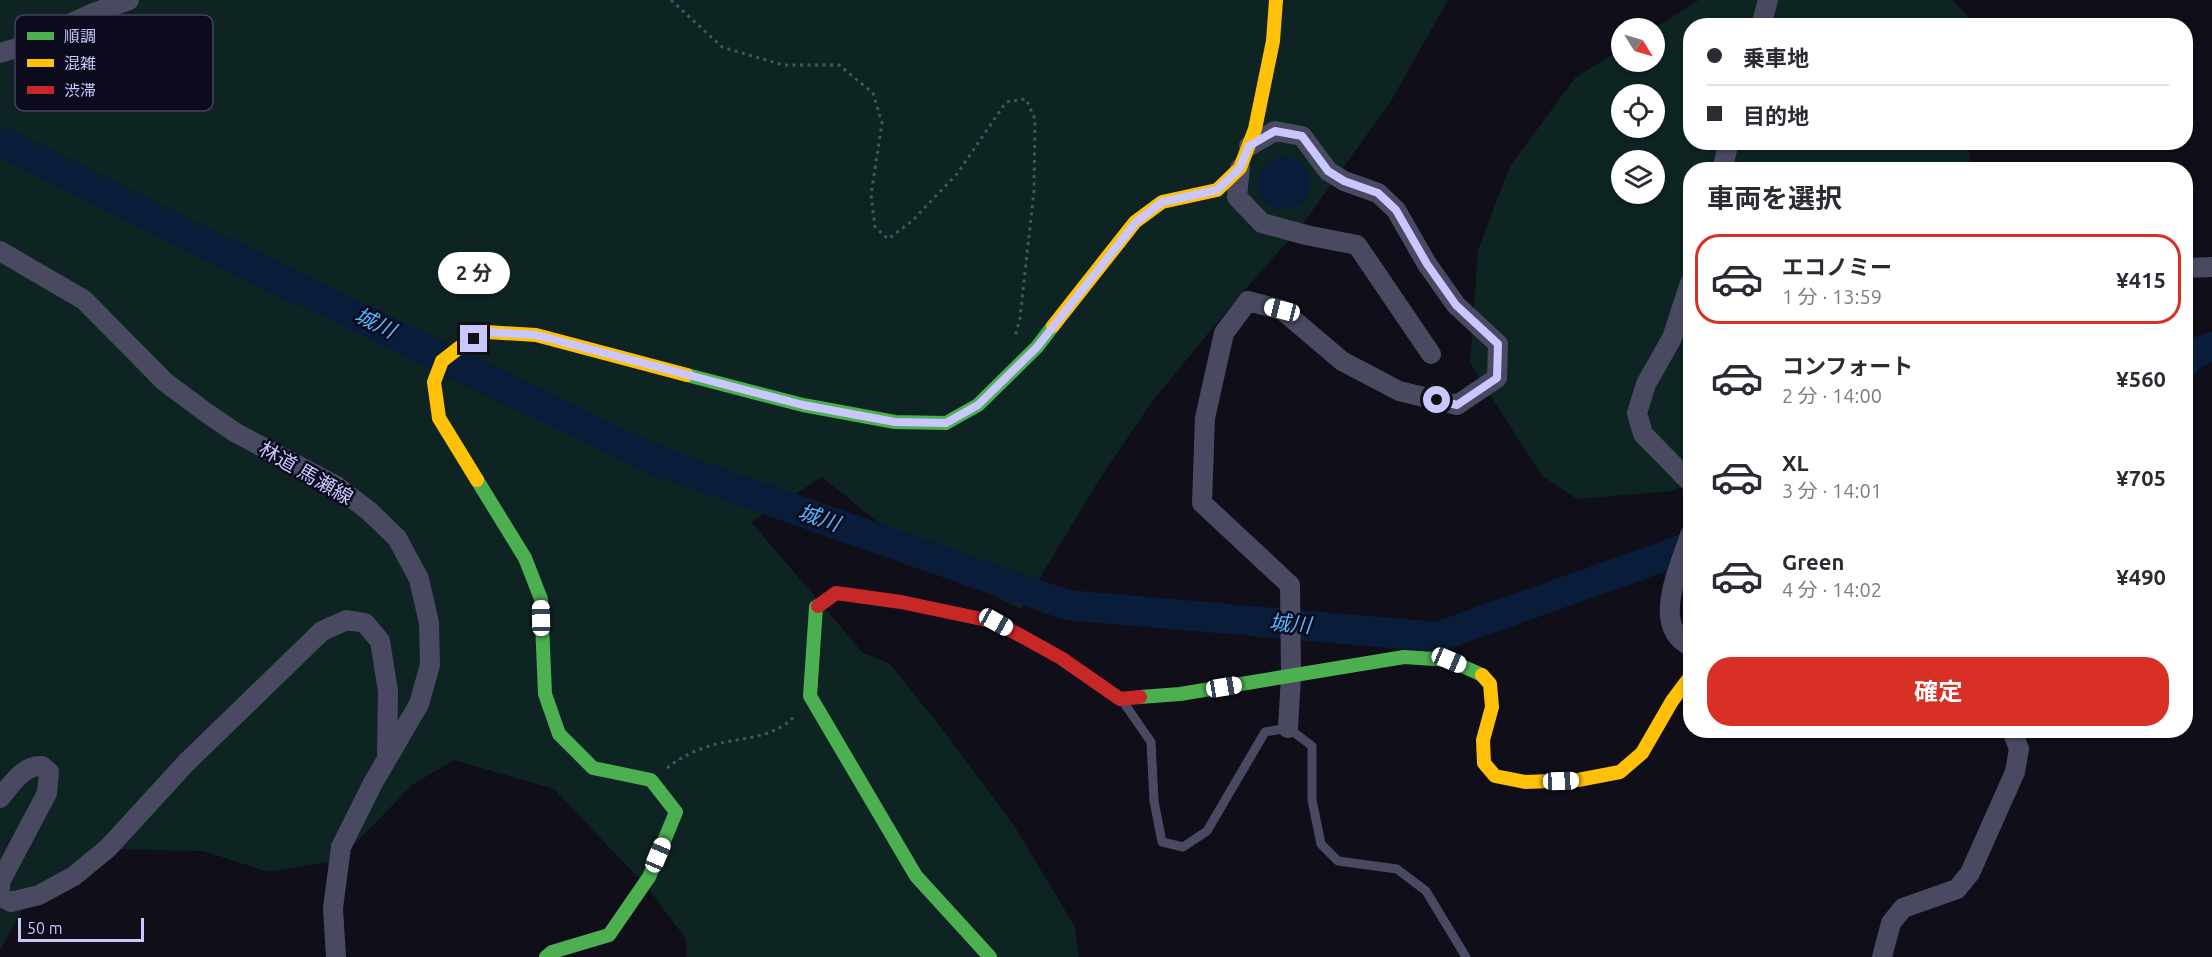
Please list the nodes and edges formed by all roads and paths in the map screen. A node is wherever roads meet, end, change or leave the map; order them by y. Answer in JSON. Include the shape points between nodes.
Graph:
{"nodes":[{"id":1,"x":129,"y":0,"type":"edge"},
{"id":2,"x":671,"y":0,"type":"edge"},
{"id":3,"x":1276,"y":0,"type":"edge"},
{"id":4,"x":1768,"y":0,"type":"edge"},
{"id":5,"x":89,"y":15,"type":"edge"},
{"id":6,"x":1763,"y":18,"type":"edge"},
{"id":7,"x":15,"y":49,"type":"edge"},
{"id":8,"x":0,"y":53,"type":"edge"},
{"id":9,"x":1249,"y":146,"type":"junction"},
{"id":10,"x":1240,"y":168,"type":"junction"},
{"id":11,"x":0,"y":251,"type":"edge"},
{"id":12,"x":2212,"y":267,"type":"edge"},
{"id":13,"x":2193,"y":268,"type":"edge"},
{"id":14,"x":1683,"y":304,"type":"edge"},
{"id":15,"x":1015,"y":339,"type":"dead end"},
{"id":16,"x":1431,"y":354,"type":"dead end"},
{"id":17,"x":1683,"y":475,"type":"edge"},
{"id":18,"x":1683,"y":557,"type":"edge"},
{"id":19,"x":1683,"y":642,"type":"edge"},
{"id":20,"x":1291,"y":676,"type":"junction"},
{"id":21,"x":1683,"y":686,"type":"edge"},
{"id":22,"x":810,"y":696,"type":"junction"},
{"id":23,"x":1120,"y":699,"type":"junction"},
{"id":24,"x":1288,"y":728,"type":"junction"},
{"id":25,"x":2015,"y":738,"type":"edge"},
{"id":26,"x":387,"y":759,"type":"junction"},
{"id":27,"x":651,"y":780,"type":"junction"},
{"id":28,"x":0,"y":798,"type":"edge"},
{"id":29,"x":336,"y":957,"type":"edge"},
{"id":30,"x":546,"y":957,"type":"edge"},
{"id":31,"x":990,"y":957,"type":"edge"},
{"id":32,"x":1466,"y":957,"type":"edge"},
{"id":33,"x":1882,"y":957,"type":"edge"}],
"edges":[{"from":1,"to":5,"type":"street"},
{"from":2,"to":15,"type":"path","via":[[722,47],[783,65],[838,65],[873,93],[882,123],[872,195],[875,227],[888,238],[912,221],[957,174],[1006,102],[1026,99],[1035,119],[1034,191]]},
{"from":3,"to":9,"type":"street","via":[[1273,41],[1256,129]]},
{"from":4,"to":6,"type":"street"},
{"from":7,"to":8,"type":"street"},
{"from":9,"to":10,"type":"street"},
{"from":9,"to":20,"type":"street","via":[[1275,131],[1302,136],[1328,171],[1378,193],[1396,210],[1456,305],[1498,344],[1497,378],[1457,405],[1399,391],[1342,361],[1282,310],[1248,302],[1224,333],[1205,418],[1202,503],[1290,585]]},
{"from":10,"to":16,"type":"street","via":[[1237,197],[1262,223],[1357,245]]},
{"from":10,"to":27,"type":"street","via":[[1217,190],[1162,202],[1136,222],[1037,347],[978,405],[946,423],[895,422],[803,405],[536,335],[487,332],[442,361],[434,382],[439,418],[525,558],[541,599],[545,694],[559,734],[592,768]]},
{"from":11,"to":26,"type":"street","name":"林道 馬瀬線","via":[[84,300],[165,382],[204,411],[236,433],[335,485],[397,538],[419,579],[429,623],[430,665],[419,704]]},
{"from":12,"to":13,"type":"street"},
{"from":14,"to":17,"type":"street","via":[[1672,338],[1646,384],[1637,414],[1643,434]]},
{"from":18,"to":19,"type":"street","via":[[1671,595],[1670,624]]},
{"from":20,"to":21,"type":"street","via":[[1404,657],[1449,660],[1481,674],[1490,684],[1492,707],[1484,740],[1484,763],[1495,776],[1526,782],[1578,780],[1620,772],[1642,753]]},
{"from":20,"to":23,"type":"street","via":[[1180,694]]},
{"from":20,"to":24,"type":"street"},
{"from":22,"to":23,"type":"street","via":[[816,607],[836,593],[996,622],[1061,658]]},
{"from":22,"to":27,"type":"path","via":[[792,720],[765,735],[710,746],[681,757]]},
{"from":22,"to":31,"type":"street","via":[[915,876]]},
{"from":23,"to":24,"type":"lane","via":[[1151,742],[1154,801],[1162,842],[1183,847],[1207,831],[1265,732]]},
{"from":24,"to":32,"type":"lane","via":[[1312,746],[1312,800],[1321,844],[1338,861],[1397,869],[1426,891]]},
{"from":25,"to":33,"type":"street","via":[[2019,749],[2014,772],[1970,873],[1957,889],[1903,908],[1891,923]]},
{"from":26,"to":28,"type":"street","via":[[388,691],[380,641],[365,623],[347,620],[322,631],[186,763],[108,848],[74,876],[39,895],[11,902],[0,896],[0,882],[46,793],[49,772],[33,765]]},
{"from":26,"to":29,"type":"street","name":"林道 馬瀬線","via":[[341,847],[333,908]]},
{"from":27,"to":30,"type":"street","via":[[676,812],[649,877],[609,935]]}]}
